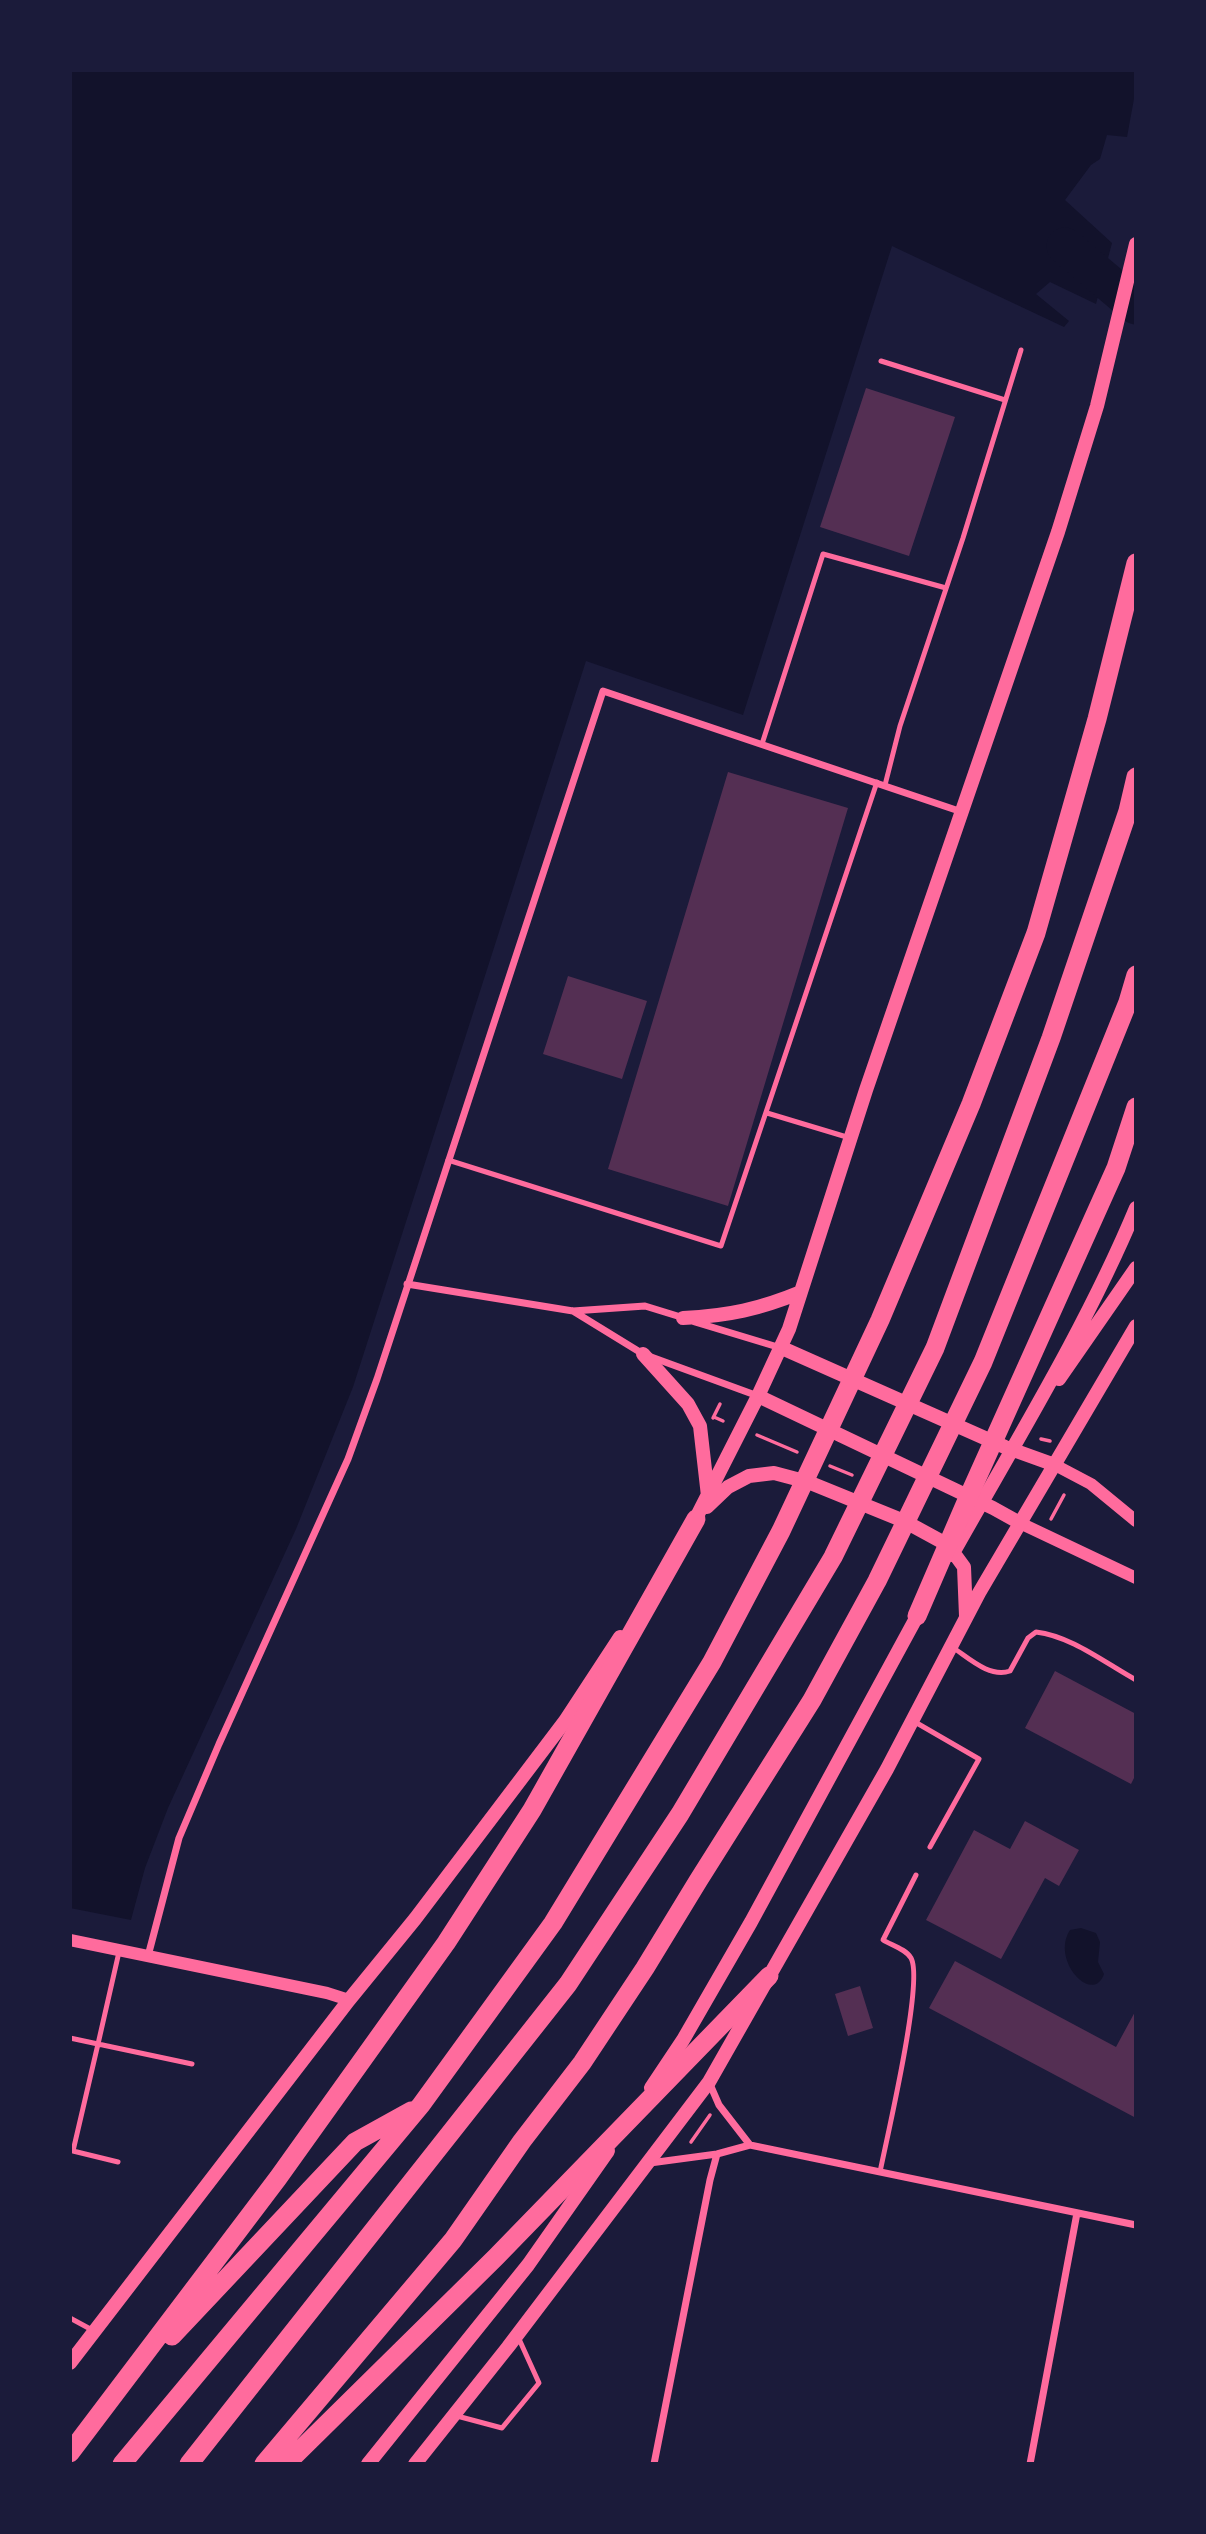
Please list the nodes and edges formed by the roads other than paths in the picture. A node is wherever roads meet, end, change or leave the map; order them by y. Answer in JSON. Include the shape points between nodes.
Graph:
{"nodes":[{"id":1,"x":1136,"y":244,"type":"edge"},
{"id":2,"x":1021,"y":350,"type":"dead end"},
{"id":3,"x":881,"y":361,"type":"dead end"},
{"id":4,"x":1005,"y":400,"type":"junction"},
{"id":5,"x":1136,"y":563,"type":"edge"},
{"id":6,"x":946,"y":588,"type":"junction"},
{"id":7,"x":762,"y":744,"type":"junction"},
{"id":8,"x":1136,"y":777,"type":"edge"},
{"id":9,"x":881,"y":784,"type":"junction"},
{"id":10,"x":963,"y":812,"type":"junction"},
{"id":11,"x":1136,"y":975,"type":"edge"},
{"id":12,"x":1136,"y":1107,"type":"edge"},
{"id":13,"x":767,"y":1113,"type":"junction"},
{"id":14,"x":850,"y":1138,"type":"junction"},
{"id":15,"x":448,"y":1160,"type":"junction"},
{"id":16,"x":1136,"y":1208,"type":"edge"},
{"id":17,"x":1136,"y":1268,"type":"edge"},
{"id":18,"x":407,"y":1284,"type":"junction"},
{"id":19,"x":802,"y":1292,"type":"junction"},
{"id":20,"x":573,"y":1311,"type":"junction"},
{"id":21,"x":683,"y":1318,"type":"junction"},
{"id":22,"x":1136,"y":1326,"type":"edge"},
{"id":23,"x":782,"y":1348,"type":"junction"},
{"id":24,"x":643,"y":1354,"type":"junction"},
{"id":25,"x":758,"y":1396,"type":"junction"},
{"id":26,"x":1005,"y":1447,"type":"junction"},
{"id":27,"x":1055,"y":1465,"type":"junction"},
{"id":28,"x":708,"y":1496,"type":"junction"},
{"id":29,"x":698,"y":1517,"type":"junction"},
{"id":30,"x":1136,"y":1521,"type":"edge"},
{"id":31,"x":1020,"y":1523,"type":"junction"},
{"id":32,"x":1136,"y":1578,"type":"edge"},
{"id":33,"x":917,"y":1616,"type":"junction"},
{"id":34,"x":966,"y":1618,"type":"junction"},
{"id":35,"x":951,"y":1647,"type":"junction"},
{"id":36,"x":1136,"y":1680,"type":"edge"},
{"id":37,"x":912,"y":1720,"type":"junction"},
{"id":38,"x":930,"y":1847,"type":"dead end"},
{"id":39,"x":916,"y":1875,"type":"dead end"},
{"id":40,"x":70,"y":1940,"type":"edge"},
{"id":41,"x":120,"y":1951,"type":"junction"},
{"id":42,"x":148,"y":1956,"type":"junction"},
{"id":43,"x":769,"y":1976,"type":"junction"},
{"id":44,"x":349,"y":2000,"type":"junction"},
{"id":45,"x":70,"y":2038,"type":"edge"},
{"id":46,"x":98,"y":2044,"type":"junction"},
{"id":47,"x":192,"y":2064,"type":"dead end"},
{"id":48,"x":709,"y":2082,"type":"junction"},
{"id":49,"x":421,"y":2105,"type":"junction"},
{"id":50,"x":750,"y":2145,"type":"junction"},
{"id":51,"x":717,"y":2154,"type":"junction"},
{"id":52,"x":118,"y":2162,"type":"dead end"},
{"id":53,"x":648,"y":2163,"type":"junction"},
{"id":54,"x":880,"y":2172,"type":"junction"},
{"id":55,"x":1077,"y":2213,"type":"junction"},
{"id":56,"x":1136,"y":2225,"type":"edge"},
{"id":57,"x":70,"y":2318,"type":"edge"},
{"id":58,"x":94,"y":2331,"type":"junction"},
{"id":59,"x":517,"y":2335,"type":"junction"},
{"id":60,"x":70,"y":2363,"type":"edge"},
{"id":61,"x":454,"y":2415,"type":"junction"},
{"id":62,"x":70,"y":2442,"type":"edge"},
{"id":63,"x":70,"y":2453,"type":"edge"},
{"id":64,"x":122,"y":2464,"type":"edge"},
{"id":65,"x":189,"y":2464,"type":"edge"},
{"id":66,"x":264,"y":2464,"type":"edge"},
{"id":67,"x":286,"y":2464,"type":"edge"},
{"id":68,"x":368,"y":2464,"type":"edge"},
{"id":69,"x":415,"y":2464,"type":"edge"},
{"id":70,"x":654,"y":2464,"type":"edge"},
{"id":71,"x":1030,"y":2464,"type":"edge"}],
"edges":[{"from":1,"to":10,"type":"main road","via":[[1097,406]]},
{"from":2,"to":4,"type":"lane"},
{"from":3,"to":4,"type":"lane"},
{"from":4,"to":6,"type":"lane"},
{"from":5,"to":49,"type":"highway","via":[[1035,933],[971,1104],[885,1307],[781,1531],[712,1662],[552,1923]]},
{"from":6,"to":7,"type":"lane","via":[[823,554]]},
{"from":6,"to":9,"type":"lane"},
{"from":7,"to":9,"type":"street"},
{"from":7,"to":15,"type":"street","via":[[603,691]]},
{"from":8,"to":65,"type":"highway","via":[[1052,1038],[935,1348],[833,1557],[680,1814],[568,1984]]},
{"from":9,"to":10,"type":"street"},
{"from":9,"to":13,"type":"lane"},
{"from":10,"to":14,"type":"main road"},
{"from":11,"to":66,"type":"highway","via":[[983,1362],[877,1581],[813,1700],[582,2063],[453,2240]]},
{"from":12,"to":33,"type":"highway","via":[[1116,1168]]},
{"from":13,"to":14,"type":"lane"},
{"from":13,"to":15,"type":"lane","via":[[721,1246]]},
{"from":14,"to":19,"type":"main road"},
{"from":15,"to":18,"type":"street"},
{"from":16,"to":33,"type":"main road","via":[[1042,1395]]},
{"from":17,"to":26,"type":"main road","via":[[1045,1401]]},
{"from":18,"to":20,"type":"street"},
{"from":18,"to":42,"type":"street","via":[[348,1459],[179,1838]]},
{"from":19,"to":21,"type":"main road","via":[[741,1313]]},
{"from":19,"to":23,"type":"main road"},
{"from":20,"to":21,"type":"street","via":[[645,1306]]},
{"from":20,"to":24,"type":"street"},
{"from":21,"to":23,"type":"street"},
{"from":22,"to":27,"type":"main road"},
{"from":23,"to":25,"type":"main road"},
{"from":23,"to":26,"type":"main road"},
{"from":24,"to":25,"type":"street"},
{"from":24,"to":28,"type":"main road","via":[[688,1404],[700,1426]]},
{"from":25,"to":28,"type":"main road"},
{"from":25,"to":31,"type":"main road"},
{"from":26,"to":27,"type":"main road"},
{"from":27,"to":30,"type":"street","via":[[1091,1484]]},
{"from":27,"to":31,"type":"main road"},
{"from":28,"to":29,"type":"main road"},
{"from":29,"to":34,"type":"main road","via":[[728,1487],[749,1476],[774,1473],[808,1482],[904,1521],[948,1545],[964,1567]]},
{"from":29,"to":44,"type":"main road","via":[[565,1721]]},
{"from":29,"to":63,"type":"highway","via":[[533,1810],[446,1943],[278,2178]]},
{"from":31,"to":32,"type":"street"},
{"from":31,"to":34,"type":"main road"},
{"from":33,"to":68,"type":"main road","via":[[684,2039],[528,2265]]},
{"from":34,"to":35,"type":"main road"},
{"from":35,"to":36,"type":"lane","via":[[1001,1674],[1010,1671],[1035,1632],[1049,1634]]},
{"from":35,"to":37,"type":"main road"},
{"from":37,"to":38,"type":"lane","via":[[978,1759]]},
{"from":37,"to":43,"type":"main road"},
{"from":39,"to":54,"type":"lane","via":[[883,1940],[912,1959],[914,1997]]},
{"from":40,"to":41,"type":"street"},
{"from":41,"to":42,"type":"street"},
{"from":41,"to":46,"type":"lane"},
{"from":42,"to":44,"type":"street"},
{"from":43,"to":48,"type":"main road"},
{"from":43,"to":67,"type":"highway","via":[[496,2257]]},
{"from":44,"to":58,"type":"main road"},
{"from":45,"to":46,"type":"lane"},
{"from":46,"to":47,"type":"lane"},
{"from":46,"to":52,"type":"lane","via":[[72,2151]]},
{"from":48,"to":50,"type":"street","via":[[719,2105]]},
{"from":48,"to":53,"type":"main road"},
{"from":49,"to":62,"type":"highway","via":[[355,2141]]},
{"from":49,"to":64,"type":"highway"},
{"from":50,"to":51,"type":"street"},
{"from":50,"to":54,"type":"street"},
{"from":51,"to":53,"type":"street"},
{"from":51,"to":70,"type":"street"},
{"from":53,"to":59,"type":"main road"},
{"from":54,"to":55,"type":"street"},
{"from":55,"to":56,"type":"street"},
{"from":55,"to":71,"type":"street"},
{"from":57,"to":58,"type":"lane"},
{"from":58,"to":60,"type":"main road"},
{"from":59,"to":61,"type":"main road"},
{"from":59,"to":61,"type":"lane","via":[[539,2384],[502,2428]]},
{"from":61,"to":69,"type":"main road"}]}
